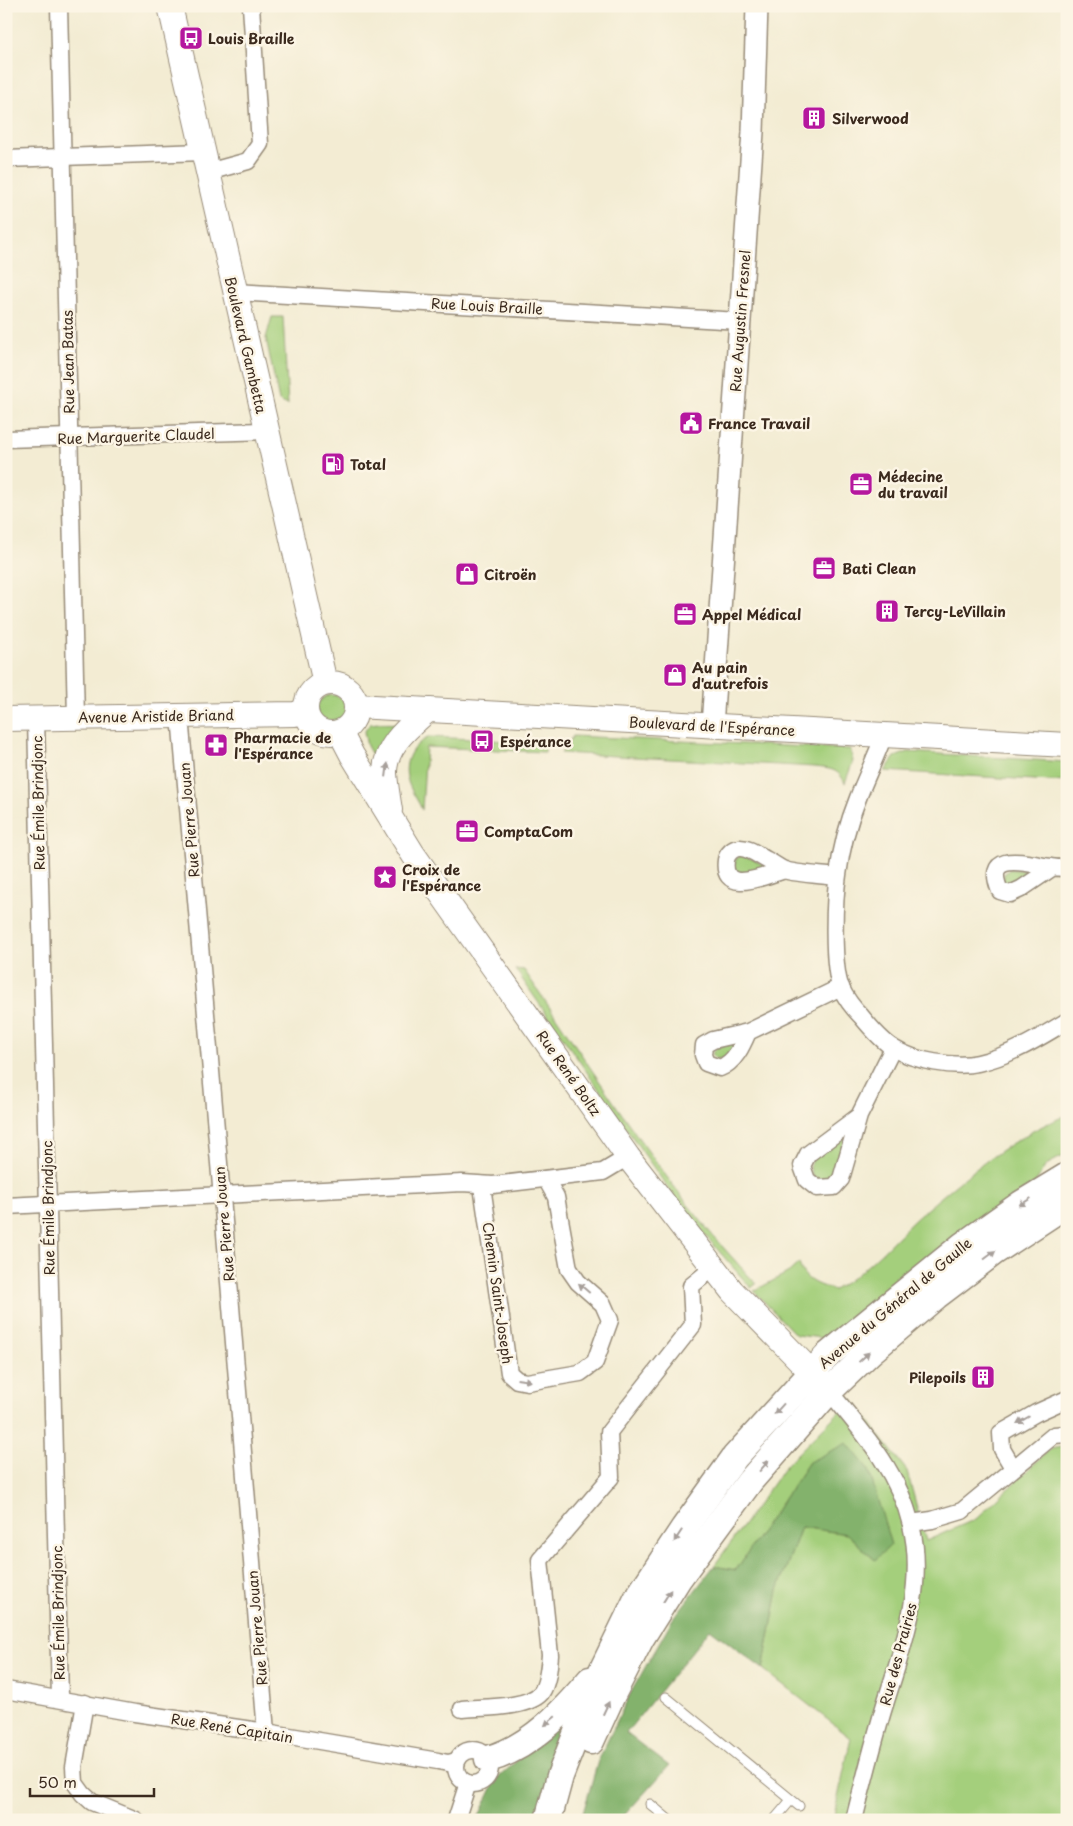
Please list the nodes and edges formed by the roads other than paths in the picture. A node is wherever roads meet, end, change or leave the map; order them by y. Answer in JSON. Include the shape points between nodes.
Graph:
{"nodes":[{"id":1,"x":60,"y":6,"type":"edge"},
{"id":2,"x":170,"y":6,"type":"edge"},
{"id":3,"x":251,"y":6,"type":"edge"},
{"id":4,"x":757,"y":6,"type":"edge"},
{"id":5,"x":62,"y":157,"type":"junction"},
{"id":6,"x":6,"y":159,"type":"edge"},
{"id":7,"x":206,"y":162,"type":"junction"},
{"id":8,"x":234,"y":292,"type":"junction"},
{"id":9,"x":740,"y":321,"type":"junction"},
{"id":10,"x":266,"y":431,"type":"junction"},
{"id":11,"x":70,"y":438,"type":"junction"},
{"id":12,"x":6,"y":439,"type":"edge"},
{"id":13,"x":325,"y":683,"type":"junction"},
{"id":14,"x":356,"y":706,"type":"junction"},
{"id":15,"x":428,"y":710,"type":"junction"},
{"id":16,"x":305,"y":711,"type":"junction"},
{"id":17,"x":180,"y":716,"type":"junction"},
{"id":18,"x":36,"y":718,"type":"junction"},
{"id":19,"x":76,"y":718,"type":"junction"},
{"id":20,"x":6,"y":719,"type":"edge"},
{"id":21,"x":712,"y":726,"type":"junction"},
{"id":22,"x":340,"y":732,"type":"junction"},
{"id":23,"x":884,"y":735,"type":"junction"},
{"id":24,"x":1067,"y":746,"type":"edge"},
{"id":25,"x":390,"y":818,"type":"junction"},
{"id":26,"x":785,"y":870,"type":"dead end"},
{"id":27,"x":837,"y":877,"type":"junction"},
{"id":28,"x":841,"y":987,"type":"junction"},
{"id":29,"x":1067,"y":1021,"type":"edge"},
{"id":30,"x":748,"y":1032,"type":"dead end"},
{"id":31,"x":893,"y":1048,"type":"junction"},
{"id":32,"x":859,"y":1116,"type":"dead end"},
{"id":33,"x":628,"y":1157,"type":"junction"},
{"id":34,"x":1067,"y":1176,"type":"edge"},
{"id":35,"x":546,"y":1179,"type":"junction"},
{"id":36,"x":482,"y":1186,"type":"junction"},
{"id":37,"x":222,"y":1195,"type":"junction"},
{"id":38,"x":48,"y":1204,"type":"junction"},
{"id":39,"x":1067,"y":1204,"type":"edge"},
{"id":40,"x":6,"y":1206,"type":"edge"},
{"id":41,"x":714,"y":1267,"type":"junction"},
{"id":42,"x":820,"y":1382,"type":"junction"},
{"id":43,"x":1067,"y":1399,"type":"edge"},
{"id":44,"x":1067,"y":1434,"type":"edge"},
{"id":45,"x":1013,"y":1468,"type":"junction"},
{"id":46,"x":911,"y":1523,"type":"junction"},
{"id":47,"x":607,"y":1660,"type":"junction"},
{"id":48,"x":6,"y":1690,"type":"edge"},
{"id":49,"x":666,"y":1696,"type":"dead end"},
{"id":50,"x":60,"y":1698,"type":"junction"},
{"id":51,"x":85,"y":1703,"type":"junction"},
{"id":52,"x":462,"y":1709,"type":"dead end"},
{"id":53,"x":266,"y":1732,"type":"junction"},
{"id":54,"x":488,"y":1759,"type":"junction"},
{"id":55,"x":457,"y":1761,"type":"junction"},
{"id":56,"x":468,"y":1783,"type":"junction"},
{"id":57,"x":791,"y":1800,"type":"junction"},
{"id":58,"x":650,"y":1804,"type":"dead end"},
{"id":59,"x":798,"y":1806,"type":"dead end"},
{"id":60,"x":136,"y":1820,"type":"edge"},
{"id":61,"x":456,"y":1820,"type":"edge"},
{"id":62,"x":548,"y":1820,"type":"edge"},
{"id":63,"x":565,"y":1820,"type":"edge"},
{"id":64,"x":669,"y":1820,"type":"edge"},
{"id":65,"x":774,"y":1820,"type":"edge"},
{"id":66,"x":854,"y":1820,"type":"edge"}],
"edges":[{"from":1,"to":5,"type":"street","name":"Rue Jean Batas"},
{"from":2,"to":7,"type":"main road","name":"Boulevard Gambetta"},
{"from":3,"to":7,"type":"street","via":[[260,144],[248,161]]},
{"from":4,"to":9,"type":"street","name":"Rue Augustin Fresnel","via":[[753,132]]},
{"from":5,"to":6,"type":"street"},
{"from":5,"to":7,"type":"street"},
{"from":5,"to":11,"type":"street","name":"Rue Jean Batas"},
{"from":7,"to":8,"type":"main road","name":"Boulevard Gambetta"},
{"from":8,"to":9,"type":"street","name":"Rue Louis Braille"},
{"from":8,"to":10,"type":"main road","name":"Boulevard Gambetta"},
{"from":9,"to":21,"type":"street","name":"Rue Augustin Fresnel"},
{"from":10,"to":11,"type":"street","name":"Rue Marguerite Claudel"},
{"from":10,"to":13,"type":"main road","name":"Boulevard Gambetta"},
{"from":11,"to":12,"type":"street","name":"Rue Marguerite Claudel"},
{"from":11,"to":19,"type":"street","name":"Rue Jean Batas"},
{"from":13,"to":14,"type":"main road","via":[[334,682],[349,690]]},
{"from":13,"to":16,"type":"main road","via":[[308,696]]},
{"from":14,"to":15,"type":"main road","name":"Boulevard de l'Espérance"},
{"from":14,"to":22,"type":"main road","via":[[352,722]]},
{"from":15,"to":21,"type":"main road","name":"Boulevard de l'Espérance"},
{"from":25,"to":15,"type":"main road","one_way":true,"via":[[385,772],[391,748]]},
{"from":16,"to":17,"type":"main road","name":"Avenue Aristide Briand","via":[[295,714]]},
{"from":16,"to":22,"type":"main road","via":[[317,730]]},
{"from":17,"to":19,"type":"main road","name":"Avenue Aristide Briand"},
{"from":17,"to":37,"type":"street","name":"Rue Pierre Jouan"},
{"from":18,"to":19,"type":"main road","name":"Avenue Aristide Briand"},
{"from":18,"to":20,"type":"main road","name":"Avenue Aristide Briand"},
{"from":18,"to":38,"type":"street","name":"Rue Émile Brindjonc"},
{"from":21,"to":23,"type":"main road","name":"Boulevard de l'Espérance"},
{"from":22,"to":25,"type":"main road","name":"Rue René Boltz"},
{"from":23,"to":24,"type":"main road","name":"Boulevard de l'Espérance"},
{"from":23,"to":27,"type":"street","via":[[849,826]]},
{"from":25,"to":33,"type":"main road","name":"Rue René Boltz"},
{"from":26,"to":27,"type":"street"},
{"from":27,"to":28,"type":"street","via":[[835,913]]},
{"from":28,"to":30,"type":"street"},
{"from":28,"to":31,"type":"street","via":[[849,1003]]},
{"from":29,"to":31,"type":"street","via":[[1025,1046],[976,1063],[928,1061]]},
{"from":31,"to":32,"type":"street"},
{"from":33,"to":35,"type":"street","via":[[603,1172]]},
{"from":33,"to":41,"type":"main road","name":"Rue René Boltz"},
{"from":34,"to":42,"type":"main road","name":"Avenue du Général de Gaulle","one_way":true,"via":[[963,1245],[828,1355]]},
{"from":35,"to":36,"type":"street"},
{"from":36,"to":35,"type":"street","name":"Chemin Saint-Joseph","one_way":true,"via":[[510,1373],[517,1380],[527,1382],[580,1373],[595,1362],[610,1320],[603,1304],[578,1282],[569,1269],[556,1197]]},
{"from":36,"to":37,"type":"street","via":[[462,1183]]},
{"from":37,"to":38,"type":"street"},
{"from":37,"to":53,"type":"street","name":"Rue Pierre Jouan"},
{"from":38,"to":40,"type":"street"},
{"from":38,"to":50,"type":"street","name":"Rue Émile Brindjonc"},
{"from":42,"to":39,"type":"main road","name":"Avenue du Général de Gaulle","one_way":true,"via":[[870,1352],[994,1252]]},
{"from":41,"to":42,"type":"main road","name":"Rue René Boltz"},
{"from":41,"to":52,"type":"street","via":[[691,1286],[692,1325],[609,1432],[611,1478],[540,1560],[550,1655],[541,1693],[528,1702]]},
{"from":42,"to":46,"type":"street","name":"Rue des Prairies","via":[[878,1452],[895,1482]]},
{"from":42,"to":47,"type":"main road","name":"Avenue du Général de Gaulle","one_way":true,"via":[[735,1457],[637,1599]]},
{"from":63,"to":42,"type":"main road","name":"Avenue du Général de Gaulle","one_way":true,"via":[[595,1732],[641,1638],[678,1579]]},
{"from":43,"to":45,"type":"street","one_way":true,"via":[[1001,1434],[1002,1449]]},
{"from":44,"to":45,"type":"street","via":[[1054,1435]]},
{"from":45,"to":46,"type":"street","via":[[962,1511]]},
{"from":46,"to":66,"type":"street","name":"Rue des Prairies","via":[[915,1571],[908,1623]]},
{"from":47,"to":54,"type":"main road","one_way":true,"via":[[566,1707],[523,1744]]},
{"from":47,"to":62,"type":"main road","name":"Avenue du Général de Gaulle","via":[[576,1732]]},
{"from":48,"to":50,"type":"street","name":"Rue René Capitain"},
{"from":49,"to":57,"type":"lane"},
{"from":50,"to":51,"type":"street","name":"Rue René Capitain"},
{"from":51,"to":53,"type":"street","name":"Rue René Capitain"},
{"from":51,"to":60,"type":"street","via":[[74,1767],[75,1783],[92,1802]]},
{"from":53,"to":55,"type":"street","name":"Rue René Capitain","via":[[448,1763]]},
{"from":54,"to":55,"type":"street","via":[[472,1750]]},
{"from":54,"to":56,"type":"street","via":[[489,1770],[484,1780]]},
{"from":55,"to":56,"type":"street","via":[[459,1777]]},
{"from":56,"to":61,"type":"street"},
{"from":57,"to":59,"type":"lane"},
{"from":57,"to":65,"type":"lane"},
{"from":58,"to":64,"type":"lane"}]}
